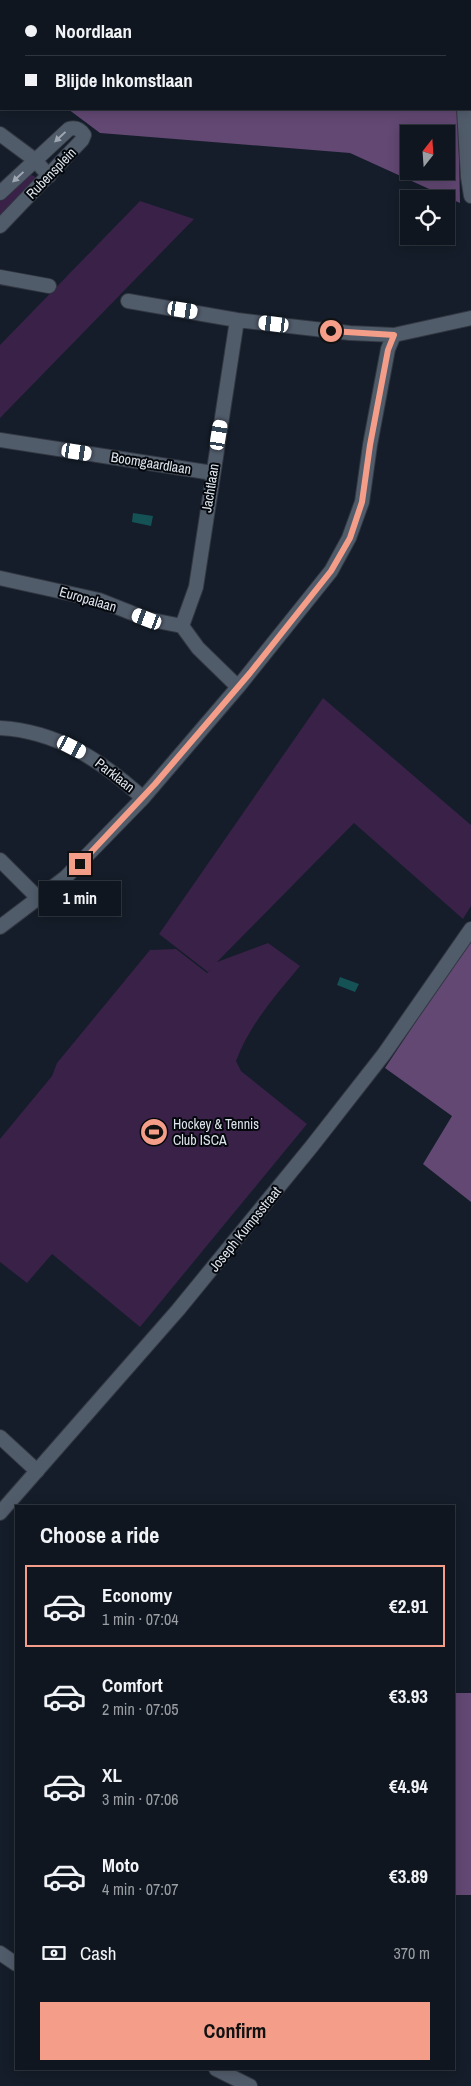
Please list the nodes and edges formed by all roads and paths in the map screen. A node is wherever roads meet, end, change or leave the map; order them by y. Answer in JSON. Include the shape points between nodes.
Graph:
{"nodes":[{"id":1,"x":464,"y":110,"type":"edge"},
{"id":2,"x":0,"y":134,"type":"edge"},
{"id":3,"x":35,"y":160,"type":"junction"},
{"id":4,"x":49,"y":176,"type":"junction"},
{"id":5,"x":0,"y":194,"type":"edge"},
{"id":6,"x":471,"y":196,"type":"edge"},
{"id":7,"x":0,"y":226,"type":"edge"},
{"id":8,"x":0,"y":277,"type":"edge"},
{"id":9,"x":49,"y":286,"type":"dead end"},
{"id":10,"x":128,"y":301,"type":"dead end"},
{"id":11,"x":471,"y":318,"type":"edge"},
{"id":12,"x":237,"y":320,"type":"junction"},
{"id":13,"x":394,"y":335,"type":"junction"},
{"id":14,"x":0,"y":440,"type":"edge"},
{"id":15,"x":212,"y":473,"type":"junction"},
{"id":16,"x":0,"y":578,"type":"edge"},
{"id":17,"x":182,"y":626,"type":"junction"},
{"id":18,"x":238,"y":687,"type":"junction"},
{"id":19,"x":0,"y":728,"type":"edge"},
{"id":20,"x":143,"y":798,"type":"junction"},
{"id":21,"x":0,"y":860,"type":"edge"},
{"id":22,"x":38,"y":898,"type":"junction"},
{"id":23,"x":0,"y":927,"type":"edge"},
{"id":24,"x":471,"y":929,"type":"edge"},
{"id":25,"x":0,"y":1437,"type":"edge"},
{"id":26,"x":37,"y":1471,"type":"junction"},
{"id":27,"x":0,"y":1513,"type":"edge"},
{"id":28,"x":0,"y":1953,"type":"edge"},
{"id":29,"x":15,"y":1963,"type":"edge"},
{"id":30,"x":218,"y":2070,"type":"edge"},
{"id":31,"x":250,"y":2086,"type":"edge"}],
"edges":[{"from":1,"to":6,"type":"street"},
{"from":2,"to":3,"type":"street"},
{"from":3,"to":4,"type":"street"},
{"from":4,"to":3,"type":"street","name":"Rubensplein","one_way":true,"via":[[82,140],[81,131],[69,129]]},
{"from":3,"to":5,"type":"street","name":"Rubensplein","one_way":true},
{"from":4,"to":7,"type":"street","name":"Rubensplein"},
{"from":8,"to":9,"type":"street"},
{"from":10,"to":12,"type":"street"},
{"from":11,"to":13,"type":"street"},
{"from":12,"to":13,"type":"street"},
{"from":12,"to":15,"type":"street","name":"Jachtlaan"},
{"from":13,"to":18,"type":"street","via":[[386,359],[362,502],[350,538],[331,571]]},
{"from":14,"to":15,"type":"street","name":"Boomgaardlaan"},
{"from":15,"to":17,"type":"street","name":"Jachtlaan","via":[[196,586]]},
{"from":16,"to":17,"type":"street","name":"Europalaan","via":[[99,600],[147,619]]},
{"from":17,"to":18,"type":"street","via":[[198,648]]},
{"from":18,"to":20,"type":"street"},
{"from":19,"to":20,"type":"street","name":"Parklaan","via":[[40,735],[72,747],[96,759]]},
{"from":20,"to":22,"type":"street","via":[[66,877]]},
{"from":21,"to":22,"type":"street"},
{"from":22,"to":23,"type":"street"},
{"from":24,"to":26,"type":"street","name":"Joseph Kumpsstraat","via":[[390,1046],[330,1125],[178,1310]]},
{"from":25,"to":26,"type":"street"},
{"from":26,"to":27,"type":"street","name":"Joseph Kumpsstraat"},
{"from":28,"to":29,"type":"street"},
{"from":30,"to":31,"type":"street"}]}
